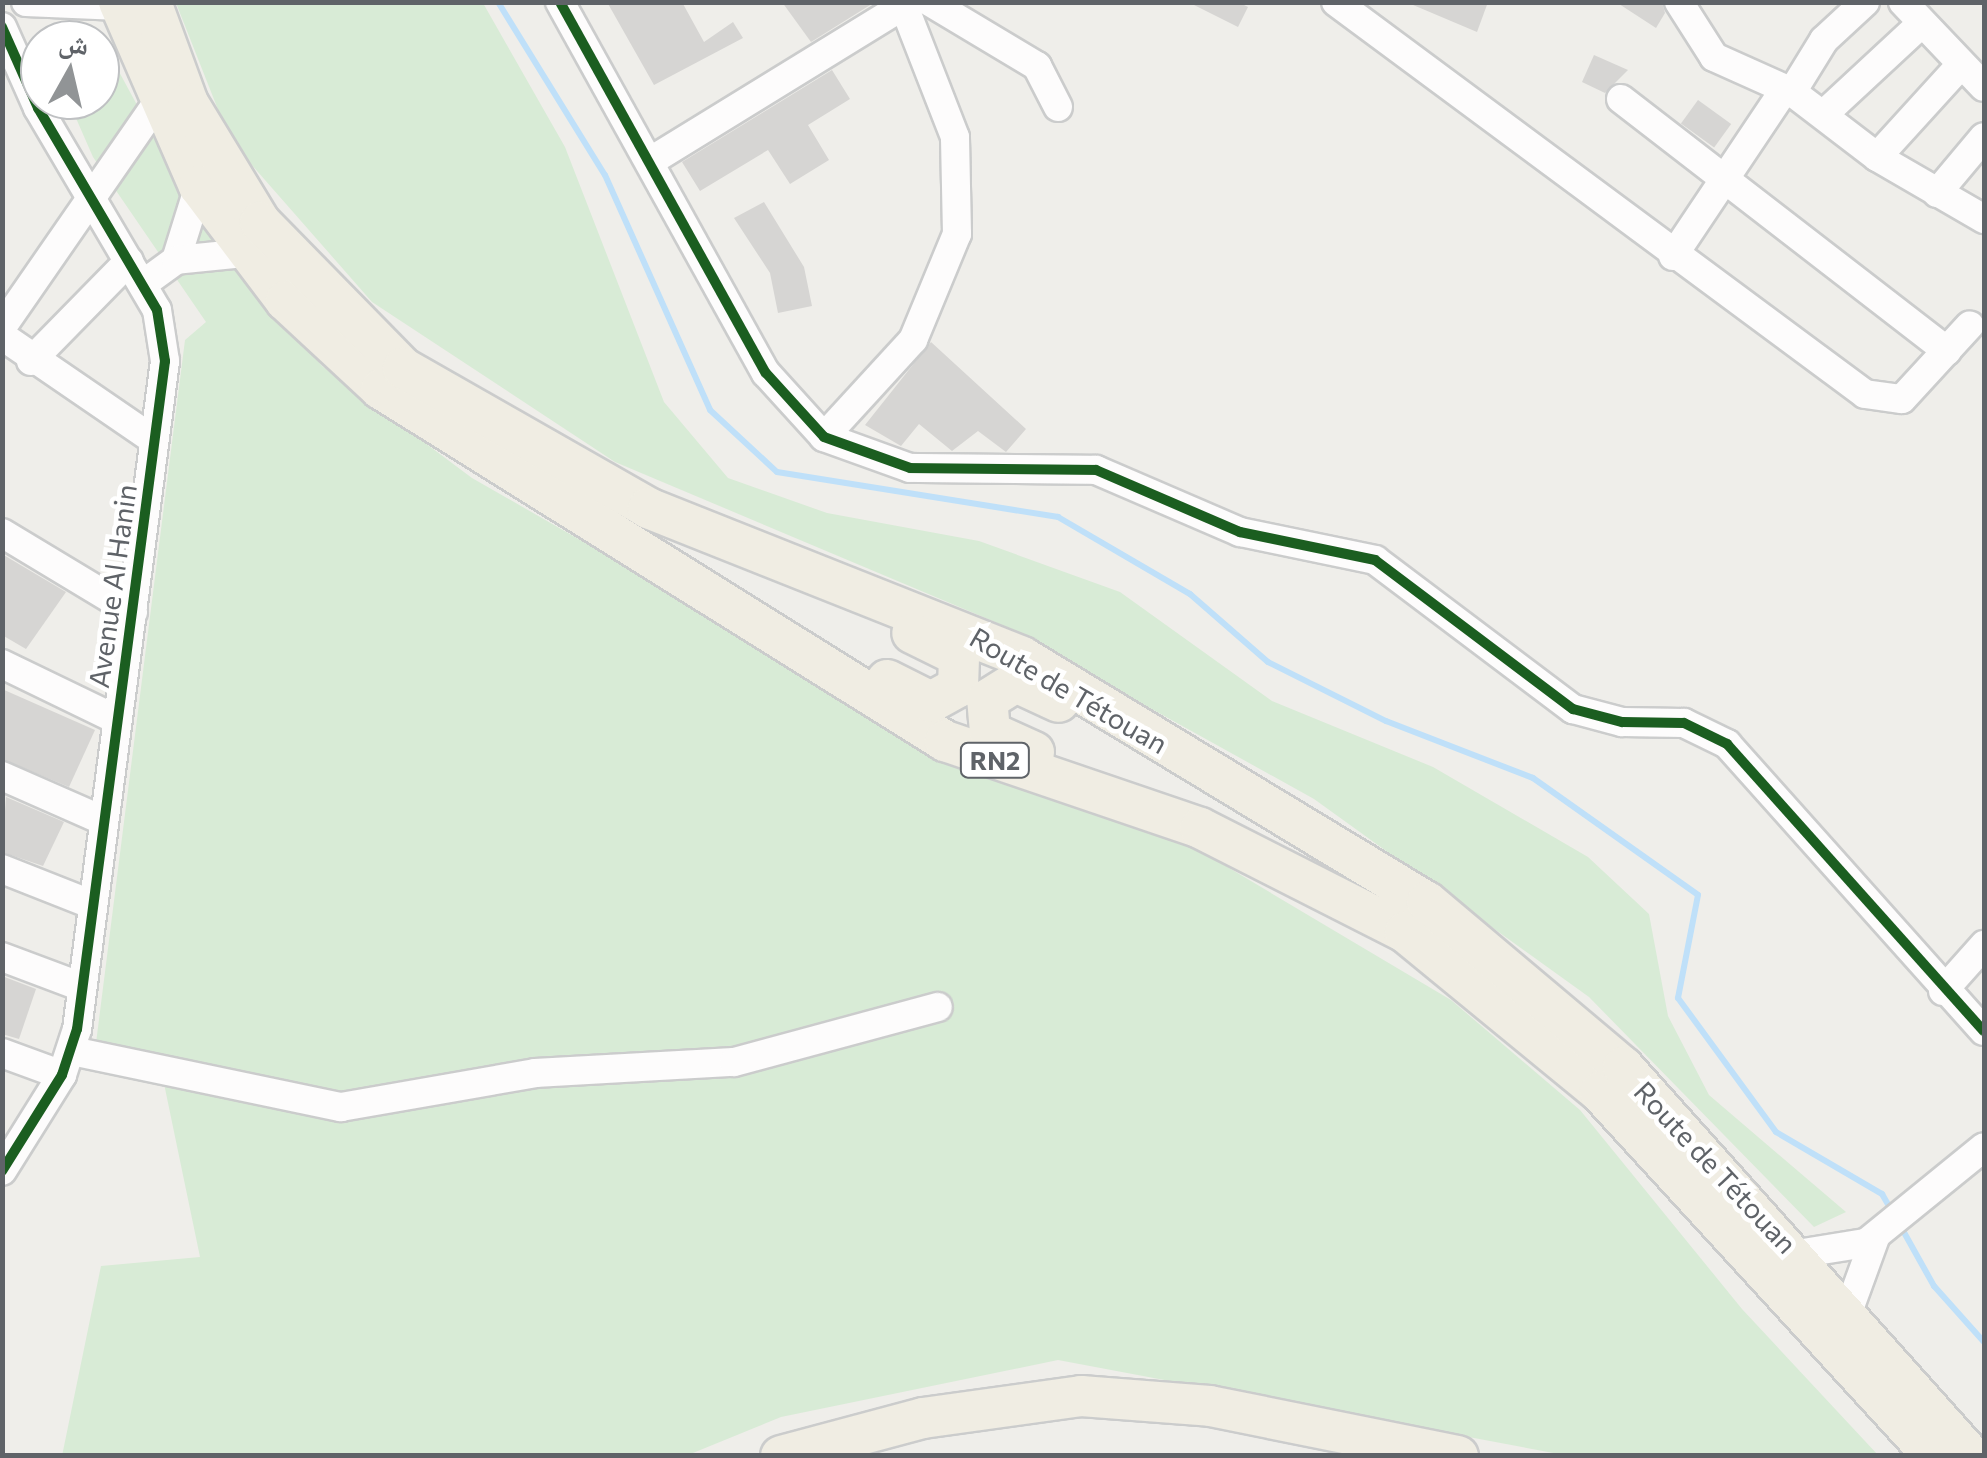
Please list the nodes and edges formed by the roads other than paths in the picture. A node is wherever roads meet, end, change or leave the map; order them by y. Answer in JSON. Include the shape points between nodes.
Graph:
{"nodes":[{"id":1,"x":16,"y":2,"type":"edge"},
{"id":2,"x":26,"y":2,"type":"edge"},
{"id":3,"x":560,"y":2,"type":"edge"},
{"id":4,"x":1336,"y":2,"type":"edge"},
{"id":5,"x":1680,"y":2,"type":"edge"},
{"id":6,"x":1864,"y":2,"type":"edge"},
{"id":7,"x":130,"y":4,"type":"edge"},
{"id":8,"x":915,"y":4,"type":"edge"},
{"id":9,"x":2,"y":8,"type":"edge"},
{"id":10,"x":1912,"y":13,"type":"edge"},
{"id":11,"x":2,"y":27,"type":"edge"},
{"id":12,"x":1959,"y":67,"type":"junction"},
{"id":13,"x":1984,"y":88,"type":"edge"},
{"id":14,"x":1789,"y":90,"type":"junction"},
{"id":15,"x":1621,"y":99,"type":"dead end"},
{"id":16,"x":156,"y":105,"type":"junction"},
{"id":17,"x":1058,"y":107,"type":"dead end"},
{"id":18,"x":1824,"y":114,"type":"junction"},
{"id":19,"x":1984,"y":137,"type":"edge"},
{"id":20,"x":1877,"y":157,"type":"junction"},
{"id":21,"x":654,"y":159,"type":"junction"},
{"id":22,"x":1731,"y":176,"type":"junction"},
{"id":23,"x":199,"y":186,"type":"junction"},
{"id":24,"x":1937,"y":193,"type":"junction"},
{"id":25,"x":94,"y":202,"type":"junction"},
{"id":26,"x":1984,"y":219,"type":"edge"},
{"id":27,"x":245,"y":253,"type":"junction"},
{"id":28,"x":1674,"y":256,"type":"junction"},
{"id":29,"x":176,"y":260,"type":"junction"},
{"id":30,"x":136,"y":273,"type":"junction"},
{"id":31,"x":1970,"y":325,"type":"dead end"},
{"id":32,"x":10,"y":345,"type":"edge"},
{"id":33,"x":1947,"y":350,"type":"junction"},
{"id":34,"x":824,"y":437,"type":"junction"},
{"id":35,"x":154,"y":440,"type":"junction"},
{"id":36,"x":544,"y":456,"type":"junction"},
{"id":37,"x":507,"y":472,"type":"junction"},
{"id":38,"x":2,"y":533,"type":"edge"},
{"id":39,"x":132,"y":612,"type":"junction"},
{"id":40,"x":2,"y":664,"type":"edge"},
{"id":41,"x":116,"y":719,"type":"junction"},
{"id":42,"x":2,"y":776,"type":"edge"},
{"id":43,"x":102,"y":820,"type":"junction"},
{"id":44,"x":2,"y":869,"type":"edge"},
{"id":45,"x":1370,"y":887,"type":"junction"},
{"id":46,"x":91,"y":904,"type":"junction"},
{"id":47,"x":1984,"y":945,"type":"edge"},
{"id":48,"x":2,"y":957,"type":"edge"},
{"id":49,"x":82,"y":987,"type":"junction"},
{"id":50,"x":1942,"y":990,"type":"junction"},
{"id":51,"x":938,"y":1006,"type":"dead end"},
{"id":52,"x":1984,"y":1031,"type":"edge"},
{"id":53,"x":2,"y":1053,"type":"edge"},
{"id":54,"x":67,"y":1063,"type":"junction"},
{"id":55,"x":1984,"y":1147,"type":"edge"},
{"id":56,"x":2,"y":1170,"type":"edge"},
{"id":57,"x":1889,"y":1225,"type":"junction"},
{"id":58,"x":1797,"y":1254,"type":"junction"},
{"id":59,"x":1848,"y":1312,"type":"junction"},
{"id":60,"x":1911,"y":1386,"type":"junction"},
{"id":61,"x":781,"y":1456,"type":"edge"},
{"id":62,"x":850,"y":1456,"type":"edge"},
{"id":63,"x":1354,"y":1456,"type":"edge"},
{"id":64,"x":1458,"y":1456,"type":"edge"},
{"id":65,"x":1934,"y":1456,"type":"edge"},
{"id":66,"x":1971,"y":1456,"type":"edge"},
{"id":67,"x":1981,"y":1456,"type":"edge"}],
"edges":[{"from":1,"to":9,"type":"street"},
{"from":2,"to":7,"type":"street"},
{"from":3,"to":21,"type":"street"},
{"from":4,"to":28,"type":"street"},
{"from":5,"to":14,"type":"street","via":[[1714,57]]},
{"from":6,"to":14,"type":"street","via":[[1824,40]]},
{"from":7,"to":16,"type":"highway","name":"Route de Tétouan","number":"RN2"},
{"from":7,"to":36,"type":"highway","name":"Route de Tétouan","number":"RN2","via":[[211,145],[302,273],[403,368]]},
{"from":8,"to":17,"type":"street","via":[[1037,66]]},
{"from":8,"to":21,"type":"street"},
{"from":8,"to":34,"type":"street","via":[[955,136],[957,234],[913,340]]},
{"from":10,"to":12,"type":"street"},
{"from":10,"to":18,"type":"street"},
{"from":11,"to":25,"type":"street","name":"Avenue Al Hanin"},
{"from":12,"to":13,"type":"street"},
{"from":12,"to":20,"type":"street"},
{"from":14,"to":18,"type":"street"},
{"from":14,"to":22,"type":"street"},
{"from":15,"to":22,"type":"street"},
{"from":16,"to":23,"type":"highway","name":"Route de Tétouan","number":"RN2"},
{"from":16,"to":25,"type":"street"},
{"from":18,"to":20,"type":"street"},
{"from":19,"to":24,"type":"street"},
{"from":20,"to":24,"type":"street"},
{"from":21,"to":34,"type":"street","via":[[766,374]]},
{"from":22,"to":28,"type":"street"},
{"from":22,"to":33,"type":"street"},
{"from":23,"to":27,"type":"highway","name":"Route de Tétouan","number":"RN2"},
{"from":23,"to":29,"type":"street"},
{"from":24,"to":26,"type":"street"},
{"from":25,"to":30,"type":"street","name":"Avenue Al Hanin"},
{"from":25,"to":32,"type":"street"},
{"from":27,"to":29,"type":"street"},
{"from":27,"to":37,"type":"highway","name":"Route de Tétouan","number":"RN2","via":[[334,351]]},
{"from":28,"to":33,"type":"street","via":[[1876,400],[1902,399]]},
{"from":29,"to":30,"type":"street"},
{"from":30,"to":32,"type":"street"},
{"from":30,"to":35,"type":"street","name":"Avenue Al Hanin","via":[[165,346]]},
{"from":31,"to":33,"type":"street"},
{"from":32,"to":35,"type":"street"},
{"from":34,"to":50,"type":"street","via":[[910,468],[1096,470],[1240,532],[1375,560],[1573,708],[1622,722],[1684,723],[1728,744]]},
{"from":35,"to":39,"type":"street","name":"Avenue Al Hanin"},
{"from":36,"to":37,"type":"highway","via":[[711,554],[950,648],[962,663],[958,687],[939,701],[915,697],[698,567]]},
{"from":36,"to":45,"type":"highway","name":"Route de Tétouan","number":"RN2","via":[[760,557],[996,643]]},
{"from":37,"to":45,"type":"highway","name":"Route de Tétouan","number":"RN2","via":[[745,609],[945,740]]},
{"from":38,"to":39,"type":"street"},
{"from":39,"to":41,"type":"street","name":"Avenue Al Hanin"},
{"from":40,"to":41,"type":"street"},
{"from":41,"to":43,"type":"street","name":"Avenue Al Hanin"},
{"from":42,"to":43,"type":"street"},
{"from":43,"to":46,"type":"street","name":"Avenue Al Hanin"},
{"from":44,"to":46,"type":"street"},
{"from":45,"to":45,"type":"highway","via":[[1038,689],[1007,683],[987,700],[986,726],[1005,743],[1203,814]]},
{"from":45,"to":58,"type":"highway","name":"Route de Tétouan","number":"RN2","via":[[1581,1025]]},
{"from":45,"to":65,"type":"highway","name":"Route de Tétouan","number":"RN2","via":[[1600,1092]]},
{"from":46,"to":49,"type":"street","name":"Avenue Al Hanin"},
{"from":47,"to":50,"type":"street"},
{"from":48,"to":49,"type":"street"},
{"from":49,"to":54,"type":"street","name":"Avenue Al Hanin"},
{"from":50,"to":52,"type":"street"},
{"from":51,"to":54,"type":"street","via":[[734,1062],[535,1074],[341,1107]]},
{"from":53,"to":54,"type":"street"},
{"from":54,"to":56,"type":"street","name":"Avenue Al Hanin"},
{"from":55,"to":57,"type":"street"},
{"from":57,"to":58,"type":"street","via":[[1844,1253]]},
{"from":57,"to":59,"type":"street"},
{"from":58,"to":59,"type":"highway","name":"Route de Tétouan","number":"RN2"},
{"from":59,"to":60,"type":"highway","name":"Route de Tétouan","number":"RN2"},
{"from":60,"to":66,"type":"highway","name":"Route de Tétouan","number":"RN2"},
{"from":60,"to":67,"type":"highway"},
{"from":61,"to":64,"type":"highway","via":[[996,1404],[1096,1396],[1228,1408]]},
{"from":62,"to":63,"type":"highway","via":[[1096,1420],[1205,1428]]}]}
